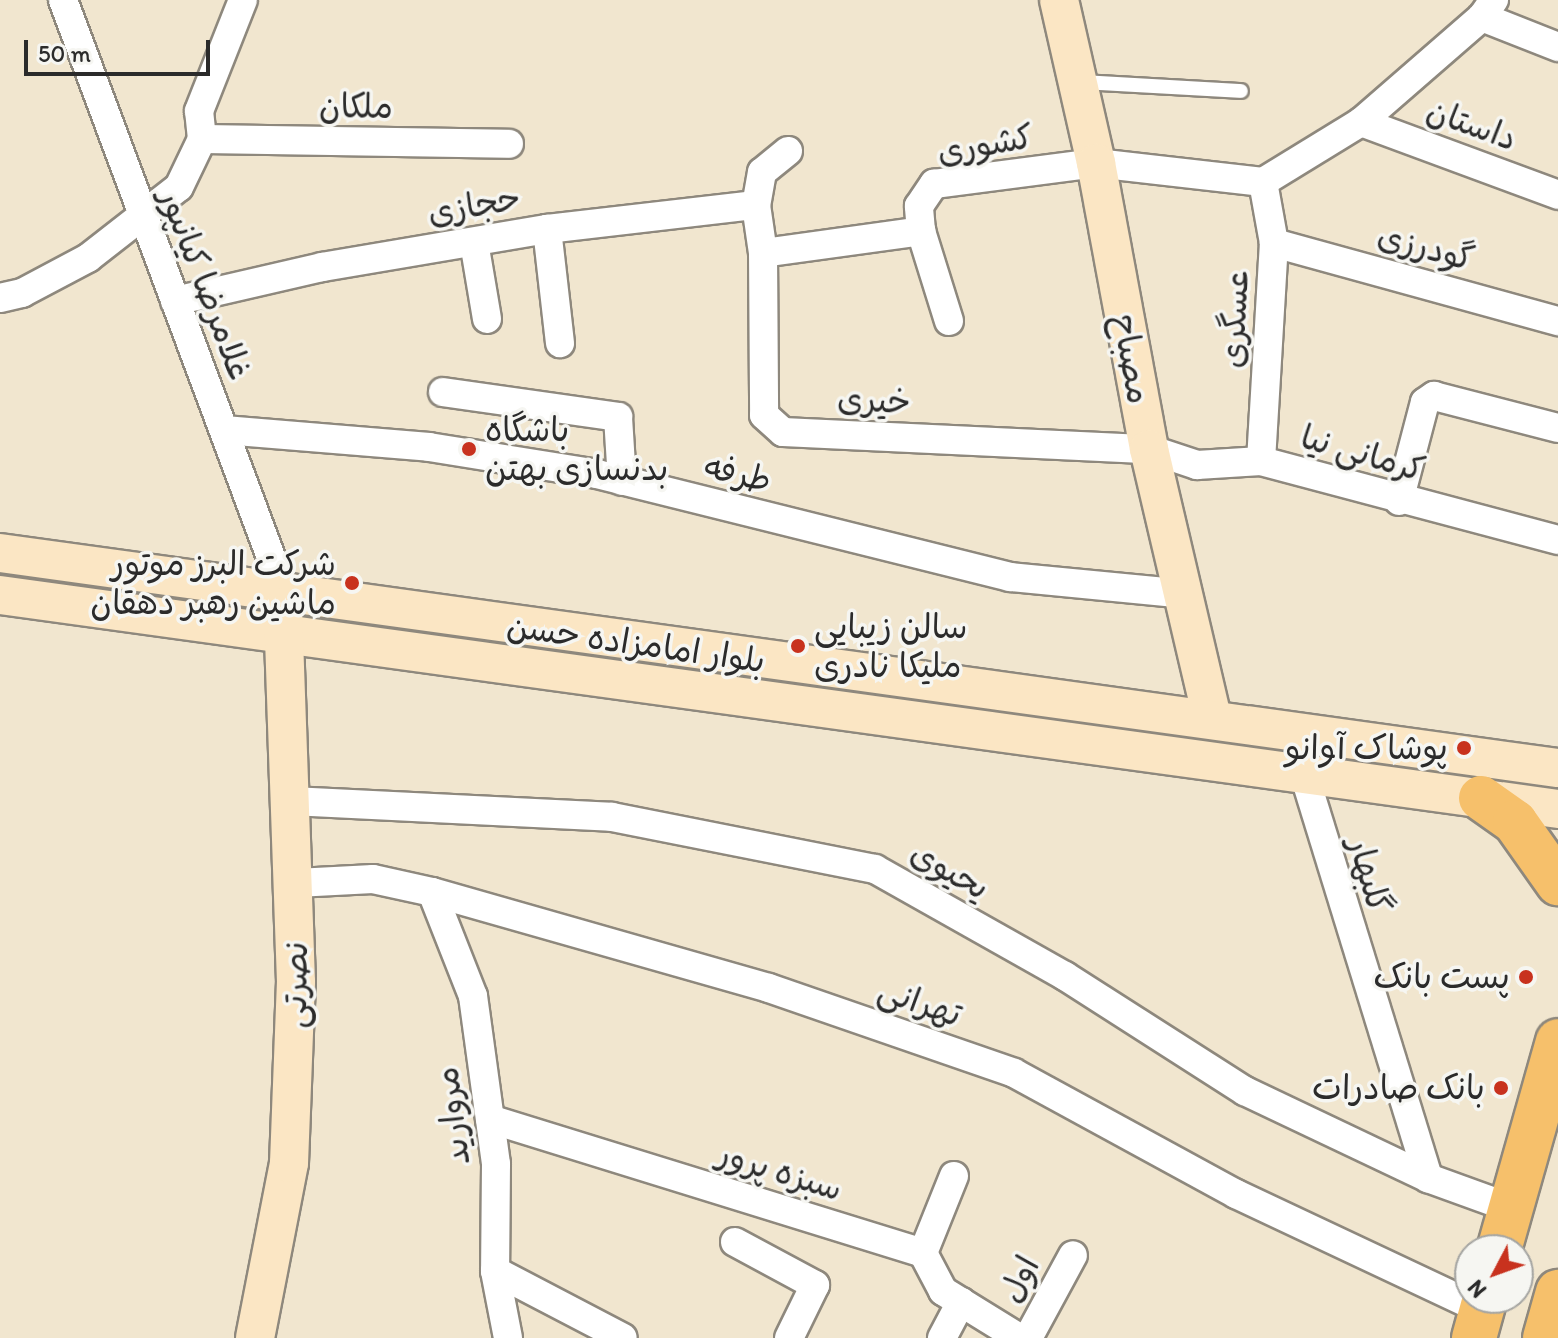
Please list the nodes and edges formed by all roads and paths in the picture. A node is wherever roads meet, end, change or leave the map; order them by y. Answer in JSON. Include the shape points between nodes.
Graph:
{"nodes":[{"id":1,"x":243,"y":0,"type":"edge"},
{"id":2,"x":1059,"y":0,"type":"edge"},
{"id":3,"x":72,"y":2,"type":"edge"},
{"id":4,"x":1488,"y":8,"type":"edge"},
{"id":5,"x":1558,"y":47,"type":"edge"},
{"id":6,"x":1075,"y":82,"type":"junction"},
{"id":7,"x":1241,"y":91,"type":"dead end"},
{"id":8,"x":1361,"y":122,"type":"junction"},
{"id":9,"x":202,"y":139,"type":"junction"},
{"id":10,"x":509,"y":144,"type":"dead end"},
{"id":11,"x":788,"y":151,"type":"dead end"},
{"id":12,"x":1096,"y":163,"type":"junction"},
{"id":13,"x":1263,"y":182,"type":"junction"},
{"id":14,"x":1558,"y":195,"type":"edge"},
{"id":15,"x":756,"y":205,"type":"junction"},
{"id":16,"x":143,"y":219,"type":"junction"},
{"id":17,"x":547,"y":229,"type":"junction"},
{"id":18,"x":921,"y":231,"type":"junction"},
{"id":19,"x":474,"y":242,"type":"junction"},
{"id":20,"x":1274,"y":243,"type":"junction"},
{"id":21,"x":763,"y":253,"type":"junction"},
{"id":22,"x":0,"y":298,"type":"edge"},
{"id":23,"x":175,"y":301,"type":"junction"},
{"id":24,"x":487,"y":319,"type":"dead end"},
{"id":25,"x":949,"y":321,"type":"dead end"},
{"id":26,"x":1558,"y":321,"type":"edge"},
{"id":27,"x":560,"y":343,"type":"dead end"},
{"id":28,"x":443,"y":392,"type":"dead end"},
{"id":29,"x":1558,"y":428,"type":"edge"},
{"id":30,"x":224,"y":430,"type":"junction"},
{"id":31,"x":1149,"y":449,"type":"junction"},
{"id":32,"x":1261,"y":461,"type":"junction"},
{"id":33,"x":622,"y":481,"type":"junction"},
{"id":34,"x":1399,"y":501,"type":"junction"},
{"id":35,"x":1558,"y":540,"type":"edge"},
{"id":36,"x":0,"y":553,"type":"edge"},
{"id":37,"x":284,"y":592,"type":"junction"},
{"id":38,"x":1185,"y":594,"type":"junction"},
{"id":39,"x":0,"y":595,"type":"edge"},
{"id":40,"x":280,"y":630,"type":"junction"},
{"id":41,"x":1212,"y":717,"type":"junction"},
{"id":42,"x":1558,"y":768,"type":"edge"},
{"id":43,"x":1304,"y":774,"type":"junction"},
{"id":44,"x":1481,"y":798,"type":"junction"},
{"id":45,"x":290,"y":801,"type":"junction"},
{"id":46,"x":1558,"y":809,"type":"edge"},
{"id":47,"x":296,"y":883,"type":"junction"},
{"id":48,"x":1558,"y":883,"type":"edge"},
{"id":49,"x":432,"y":892,"type":"junction"},
{"id":50,"x":1558,"y":1041,"type":"edge"},
{"id":51,"x":490,"y":1119,"type":"junction"},
{"id":52,"x":954,"y":1176,"type":"dead end"},
{"id":53,"x":1428,"y":1178,"type":"junction"},
{"id":54,"x":1511,"y":1208,"type":"junction"},
{"id":55,"x":1504,"y":1234,"type":"edge"},
{"id":56,"x":735,"y":1242,"type":"dead end"},
{"id":57,"x":923,"y":1253,"type":"junction"},
{"id":58,"x":1073,"y":1255,"type":"dead end"},
{"id":59,"x":495,"y":1271,"type":"junction"},
{"id":60,"x":1558,"y":1292,"type":"edge"},
{"id":61,"x":961,"y":1302,"type":"junction"},
{"id":62,"x":1480,"y":1315,"type":"edge"},
{"id":63,"x":255,"y":1338,"type":"edge"},
{"id":64,"x":508,"y":1338,"type":"edge"},
{"id":65,"x":623,"y":1338,"type":"edge"},
{"id":66,"x":789,"y":1338,"type":"edge"},
{"id":67,"x":942,"y":1338,"type":"edge"},
{"id":68,"x":1019,"y":1338,"type":"edge"},
{"id":69,"x":1028,"y":1338,"type":"edge"},
{"id":70,"x":1545,"y":1338,"type":"edge"}],
"edges":[{"from":1,"to":9,"type":"street","via":[[199,111]]},
{"from":2,"to":6,"type":"main road","name":"مصباح"},
{"from":3,"to":16,"type":"street","name":"غلامرضا کیانپور"},
{"from":4,"to":5,"type":"street"},
{"from":4,"to":8,"type":"street"},
{"from":6,"to":7,"type":"lane"},
{"from":6,"to":12,"type":"main road","name":"مصباح"},
{"from":8,"to":13,"type":"street"},
{"from":8,"to":14,"type":"street","name":"داستان"},
{"from":9,"to":10,"type":"street","name":"ملکان"},
{"from":9,"to":16,"type":"street","via":[[179,187]]},
{"from":11,"to":15,"type":"street","via":[[762,172]]},
{"from":12,"to":13,"type":"street","name":"کشوری"},
{"from":12,"to":18,"type":"street","name":"کشوری","via":[[934,184],[919,206]]},
{"from":12,"to":31,"type":"main road","name":"مصباح"},
{"from":13,"to":20,"type":"street","name":"عسگری"},
{"from":15,"to":17,"type":"street","name":"حجازی"},
{"from":15,"to":21,"type":"street","name":"خیری"},
{"from":16,"to":22,"type":"street","via":[[88,258],[22,293]]},
{"from":16,"to":23,"type":"street","name":"غلامرضا کیانپور"},
{"from":17,"to":19,"type":"street","name":"حجازی"},
{"from":17,"to":27,"type":"street"},
{"from":18,"to":21,"type":"street"},
{"from":18,"to":25,"type":"street","name":"کشوری"},
{"from":19,"to":23,"type":"street","name":"حجازی","via":[[322,267]]},
{"from":19,"to":24,"type":"street"},
{"from":20,"to":26,"type":"street","name":"گودرزی"},
{"from":20,"to":32,"type":"street","name":"عسگری"},
{"from":21,"to":31,"type":"street","name":"خیری","via":[[764,415],[783,432]]},
{"from":23,"to":30,"type":"street","name":"غلامرضا کیانپور"},
{"from":28,"to":33,"type":"street","via":[[618,417]]},
{"from":29,"to":34,"type":"street","via":[[1434,396],[1425,402]]},
{"from":30,"to":33,"type":"street","name":"طرفه","via":[[429,447]]},
{"from":30,"to":37,"type":"street","name":"غلامرضا کیانپور"},
{"from":31,"to":32,"type":"street","name":"کرمانی نیا","via":[[1197,465]]},
{"from":31,"to":38,"type":"main road","name":"مصباح"},
{"from":32,"to":34,"type":"street","name":"کرمانی نیا"},
{"from":33,"to":38,"type":"street","name":"طرفه","via":[[1010,577]]},
{"from":34,"to":35,"type":"street","name":"کرمانی نیا"},
{"from":36,"to":37,"type":"main road","name":"بلوار امامزاده حسن"},
{"from":37,"to":40,"type":"main road","name":"نصرتی"},
{"from":37,"to":41,"type":"main road","name":"بلوار امامزاده حسن","via":[[768,662]]},
{"from":38,"to":41,"type":"main road","name":"مصباح"},
{"from":39,"to":40,"type":"main road","name":"بلوار امامزاده حسن"},
{"from":40,"to":43,"type":"main road","name":"بلوار امامزاده حسن"},
{"from":40,"to":45,"type":"main road","name":"نصرتی"},
{"from":41,"to":42,"type":"main road","name":"بلوار امامزاده حسن","via":[[1474,760]]},
{"from":43,"to":44,"type":"main road","name":"بلوار امامزاده حسن"},
{"from":43,"to":53,"type":"street","name":"گلبهار"},
{"from":44,"to":46,"type":"main road","name":"بلوار امامزاده حسن"},
{"from":44,"to":48,"type":"main road","via":[[1515,822]]},
{"from":45,"to":47,"type":"main road","name":"نصرتی"},
{"from":45,"to":53,"type":"street","name":"یحیوی","via":[[612,817],[875,869],[1065,976],[1245,1091]]},
{"from":47,"to":49,"type":"street","name":"تهرانی","via":[[373,879]]},
{"from":47,"to":63,"type":"main road","name":"نصرتی","via":[[289,1163]]},
{"from":49,"to":51,"type":"street","name":"مروارید","via":[[473,996]]},
{"from":49,"to":62,"type":"street","name":"تهرانی","via":[[769,988],[1014,1073],[1236,1194]]},
{"from":50,"to":54,"type":"main road"},
{"from":51,"to":57,"type":"street","name":"سبزه پرور"},
{"from":51,"to":59,"type":"street","name":"مروارید","via":[[496,1164]]},
{"from":52,"to":57,"type":"street"},
{"from":53,"to":54,"type":"street","name":"یحیوی"},
{"from":54,"to":55,"type":"main road"},
{"from":56,"to":66,"type":"street","via":[[815,1285]]},
{"from":57,"to":61,"type":"street","via":[[943,1291]]},
{"from":58,"to":69,"type":"street","name":"اول"},
{"from":59,"to":64,"type":"street","name":"مروارید"},
{"from":59,"to":65,"type":"street"},
{"from":60,"to":70,"type":"main road"},
{"from":61,"to":67,"type":"street"},
{"from":61,"to":68,"type":"street"}]}
